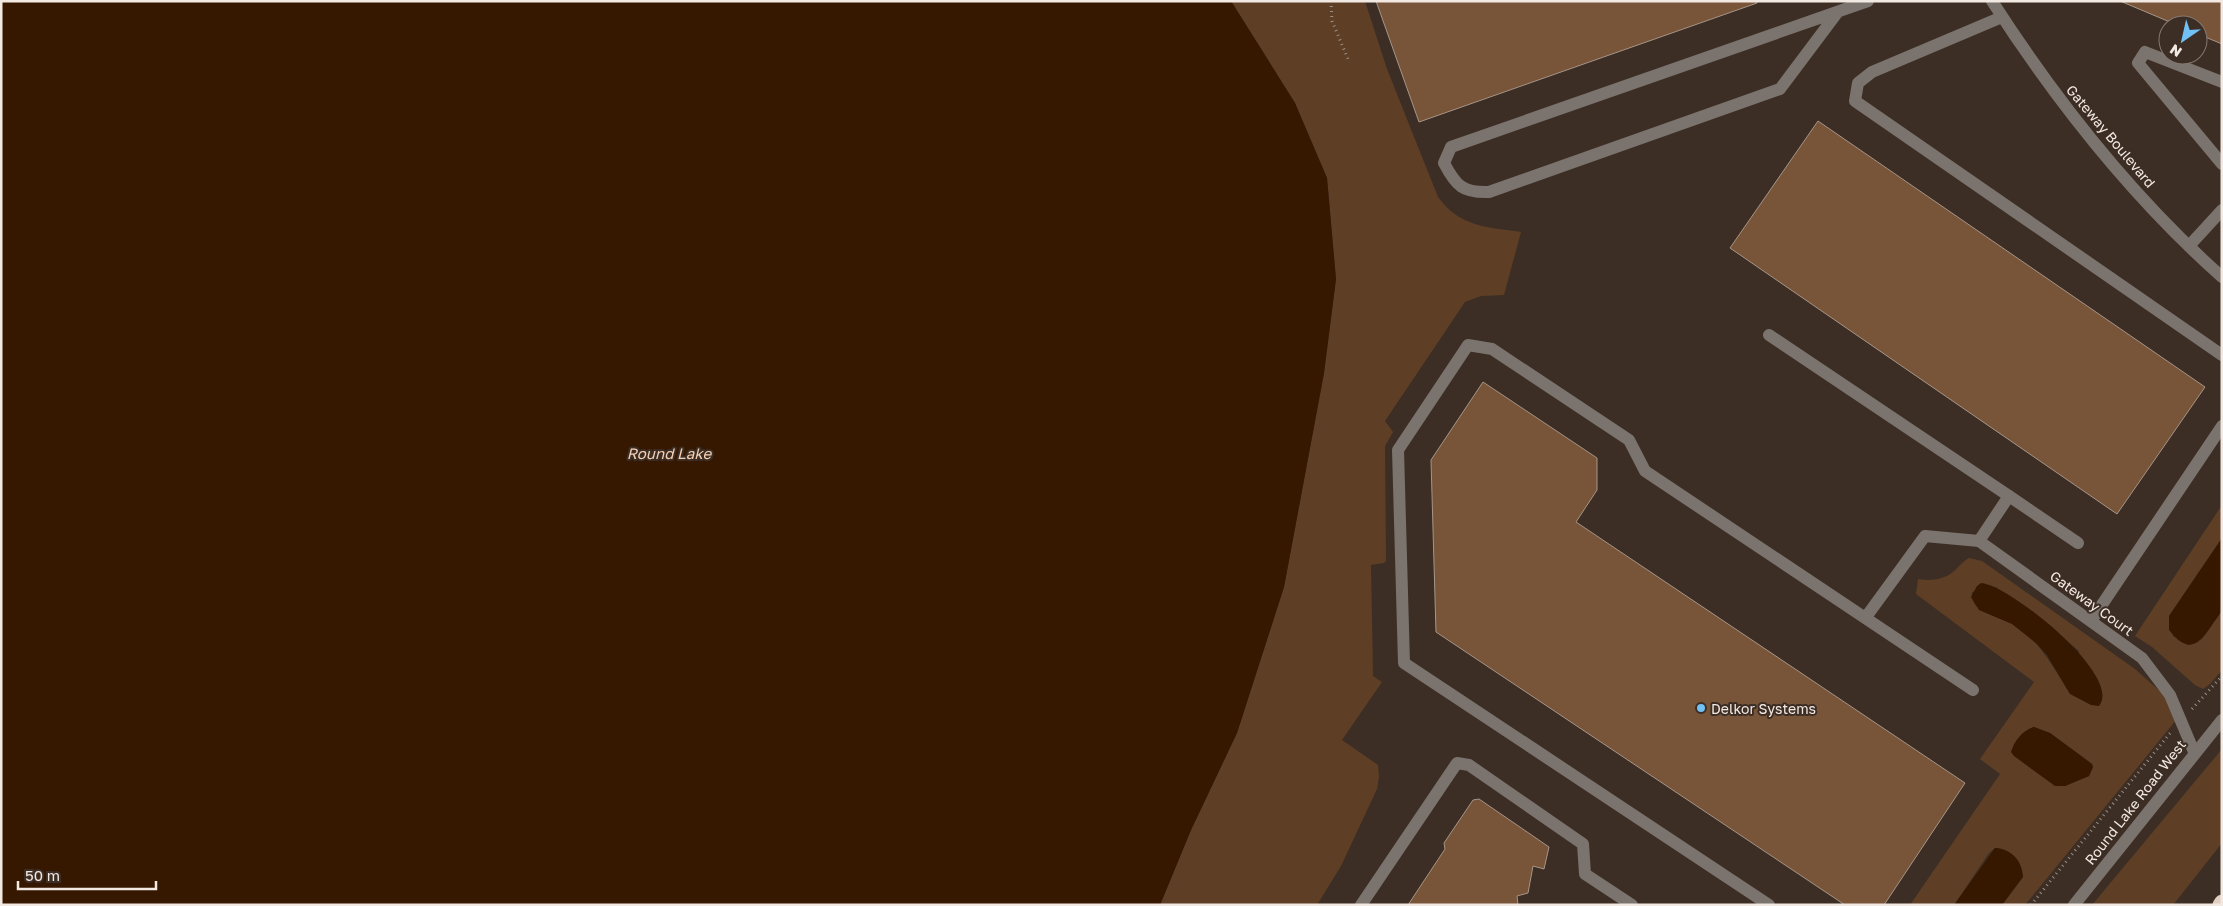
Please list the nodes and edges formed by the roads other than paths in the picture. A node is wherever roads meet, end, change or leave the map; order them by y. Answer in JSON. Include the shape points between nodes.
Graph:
{"nodes":[{"id":1,"x":1868,"y":1,"type":"edge"},
{"id":2,"x":1992,"y":1,"type":"edge"},
{"id":3,"x":1837,"y":13,"type":"junction"},
{"id":4,"x":2002,"y":17,"type":"junction"},
{"id":5,"x":2222,"y":82,"type":"edge"},
{"id":6,"x":2222,"y":164,"type":"edge"},
{"id":7,"x":2222,"y":210,"type":"edge"},
{"id":8,"x":2189,"y":246,"type":"junction"},
{"id":9,"x":2222,"y":277,"type":"edge"},
{"id":10,"x":1769,"y":335,"type":"dead end"},
{"id":11,"x":2222,"y":355,"type":"edge"},
{"id":12,"x":2222,"y":426,"type":"edge"},
{"id":13,"x":2009,"y":496,"type":"junction"},
{"id":14,"x":1979,"y":541,"type":"junction"},
{"id":15,"x":2078,"y":543,"type":"dead end"},
{"id":16,"x":1866,"y":617,"type":"junction"},
{"id":17,"x":2091,"y":621,"type":"junction"},
{"id":18,"x":1973,"y":690,"type":"dead end"},
{"id":19,"x":2222,"y":720,"type":"edge"},
{"id":20,"x":2194,"y":752,"type":"junction"},
{"id":21,"x":1361,"y":905,"type":"edge"},
{"id":22,"x":1632,"y":905,"type":"edge"},
{"id":23,"x":1769,"y":905,"type":"edge"},
{"id":24,"x":2074,"y":905,"type":"edge"}],
"edges":[{"from":1,"to":3,"type":"street"},
{"from":2,"to":4,"type":"street","name":"Gateway Boulevard"},
{"from":3,"to":3,"type":"street","via":[[1451,147],[1444,164],[1454,181],[1473,193],[1489,192],[1780,89]]},
{"from":4,"to":8,"type":"street","name":"Gateway Boulevard","via":[[2083,129],[2125,180]]},
{"from":4,"to":11,"type":"street","via":[[1872,72],[1858,83],[1855,101]]},
{"from":5,"to":6,"type":"street","via":[[2145,52],[2138,63]]},
{"from":7,"to":8,"type":"street"},
{"from":8,"to":9,"type":"street","name":"Gateway Boulevard"},
{"from":10,"to":13,"type":"street"},
{"from":12,"to":17,"type":"street"},
{"from":13,"to":14,"type":"street"},
{"from":13,"to":15,"type":"street"},
{"from":14,"to":16,"type":"street","via":[[1925,536]]},
{"from":14,"to":17,"type":"street","name":"Gateway Court"},
{"from":16,"to":18,"type":"street"},
{"from":16,"to":23,"type":"street","via":[[1645,470],[1629,440],[1492,349],[1468,345],[1398,450],[1404,663]]},
{"from":17,"to":20,"type":"street","name":"Gateway Court","via":[[2142,658],[2170,695]]},
{"from":19,"to":20,"type":"street","name":"Round Lake Road West"},
{"from":20,"to":24,"type":"street","name":"Round Lake Road West"},
{"from":21,"to":22,"type":"street","via":[[1457,763],[1469,765],[1583,844],[1585,874]]}]}
